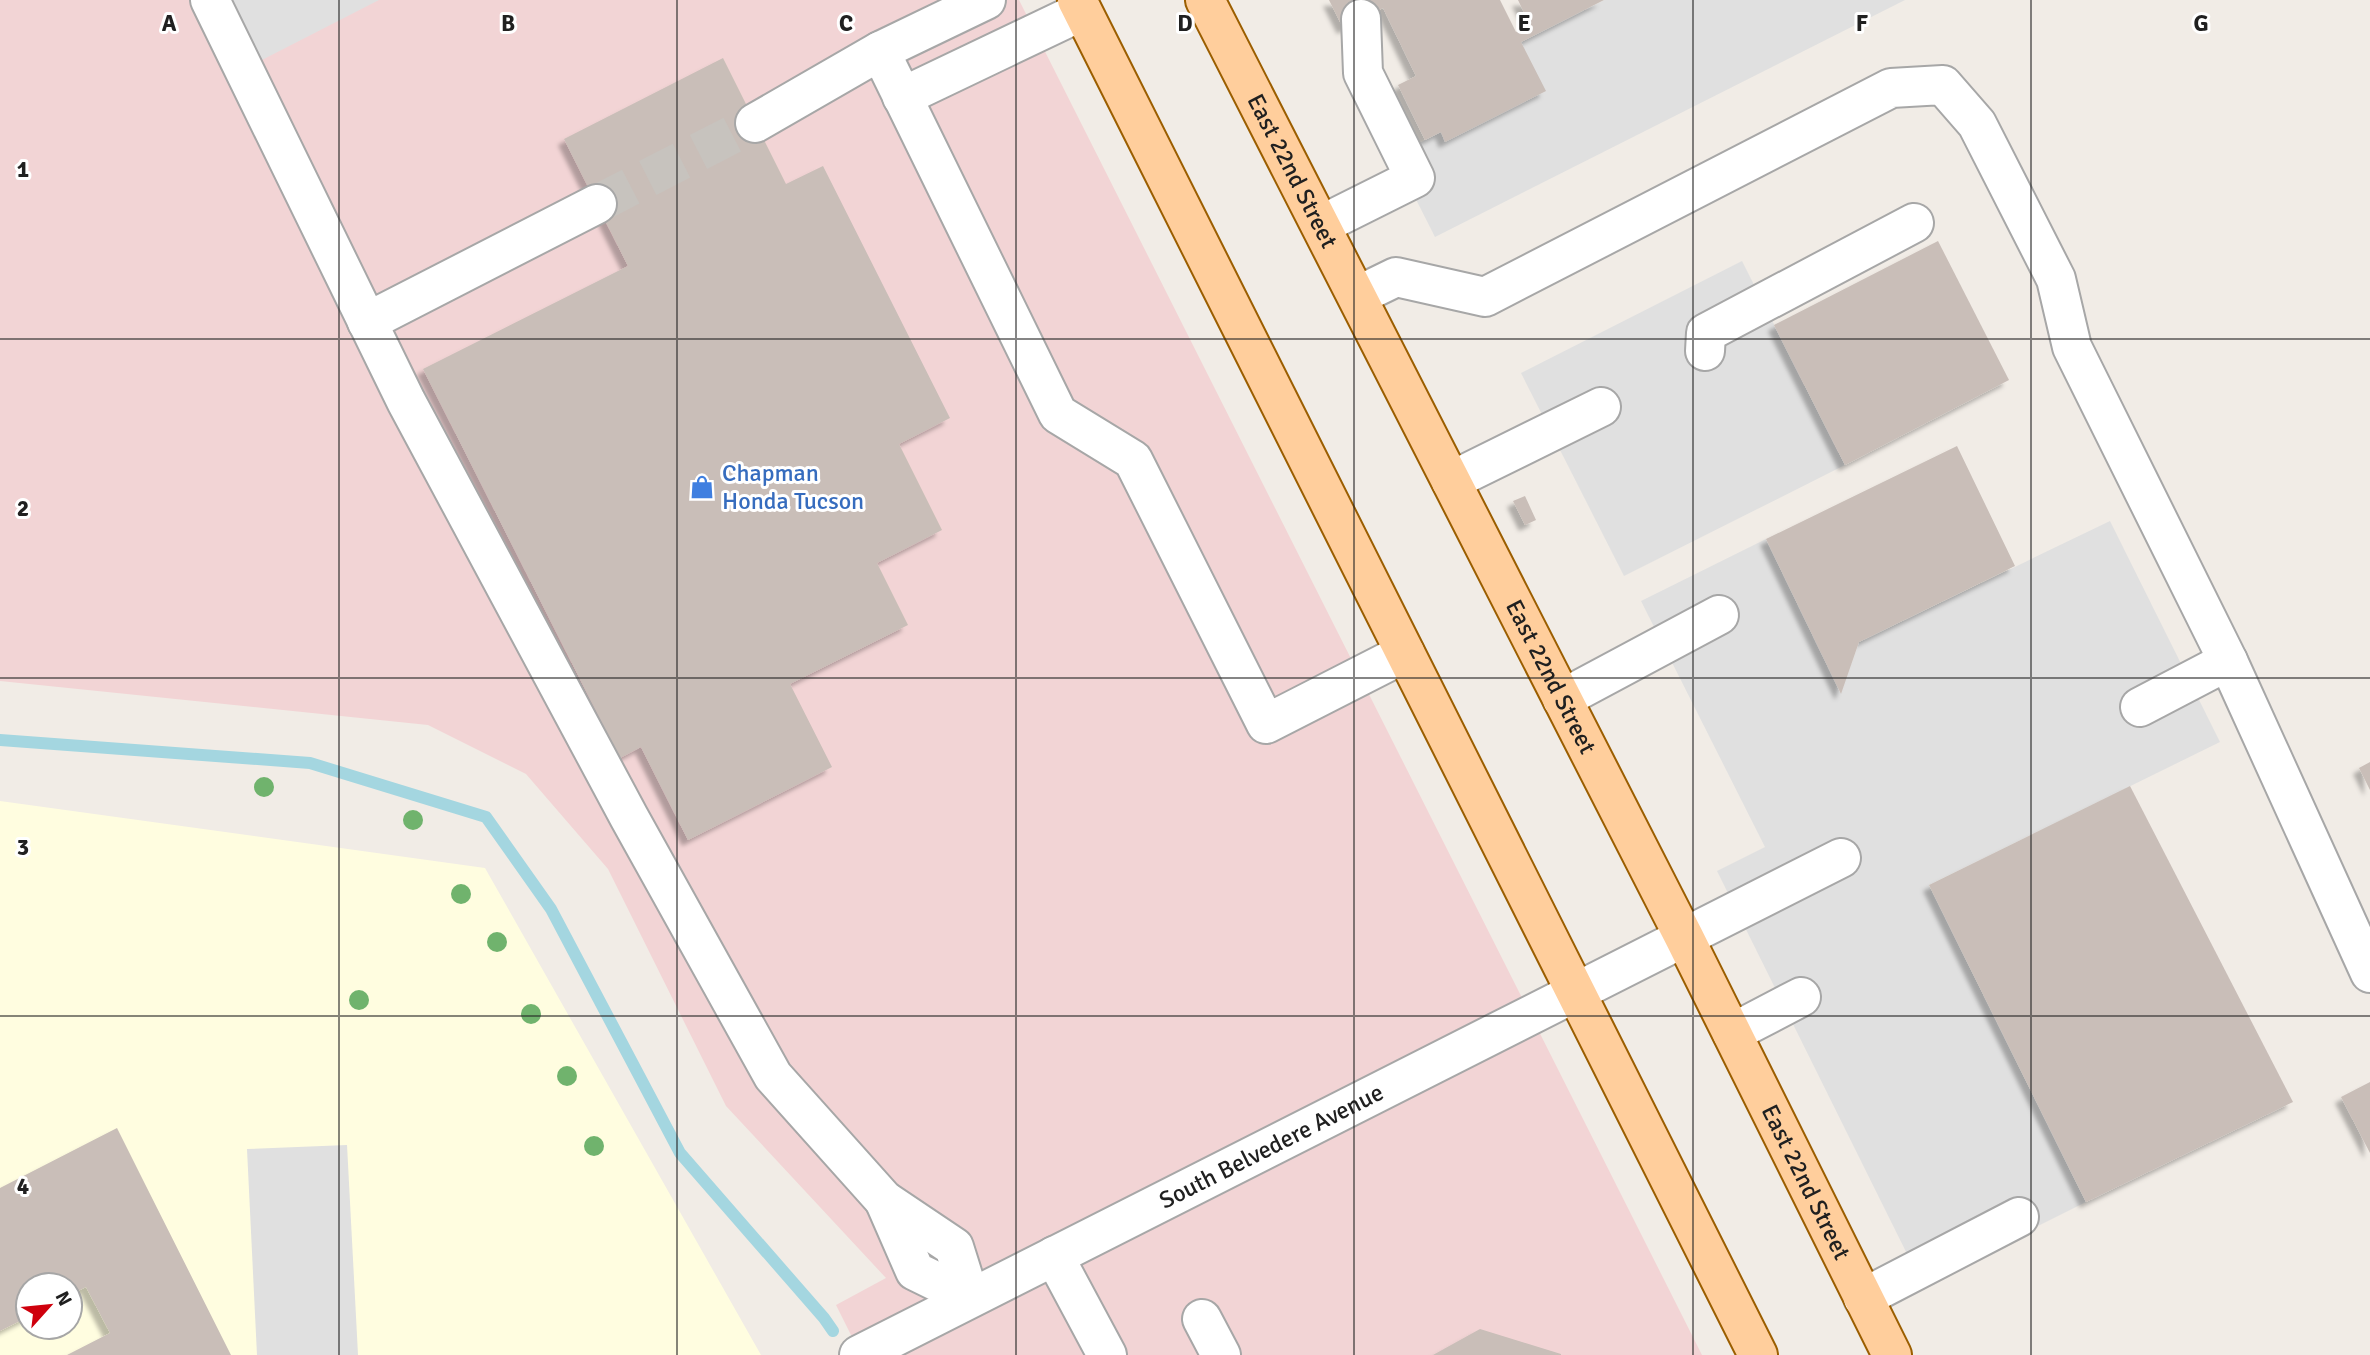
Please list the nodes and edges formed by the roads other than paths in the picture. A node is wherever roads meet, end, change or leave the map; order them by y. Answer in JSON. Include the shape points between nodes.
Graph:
{"nodes":[{"id":1,"x":210,"y":0,"type":"edge"},
{"id":2,"x":986,"y":0,"type":"edge"},
{"id":3,"x":1205,"y":0,"type":"edge"},
{"id":4,"x":1079,"y":5,"type":"edge"},
{"id":5,"x":1361,"y":19,"type":"dead end"},
{"id":6,"x":880,"y":51,"type":"junction"},
{"id":7,"x":902,"y":97,"type":"junction"},
{"id":8,"x":755,"y":123,"type":"tunnel mouth"},
{"id":9,"x":597,"y":204,"type":"tunnel mouth"},
{"id":10,"x":1914,"y":223,"type":"dead end"},
{"id":11,"x":1321,"y":226,"type":"junction"},
{"id":12,"x":1357,"y":296,"type":"junction"},
{"id":13,"x":367,"y":322,"type":"junction"},
{"id":14,"x":1704,"y":351,"type":"dead end"},
{"id":15,"x":1601,"y":407,"type":"dead end"},
{"id":16,"x":1451,"y":481,"type":"junction"},
{"id":17,"x":1719,"y":615,"type":"dead end"},
{"id":18,"x":1405,"y":653,"type":"junction"},
{"id":19,"x":2228,"y":661,"type":"junction"},
{"id":20,"x":1562,"y":699,"type":"junction"},
{"id":21,"x":2140,"y":707,"type":"dead end"},
{"id":22,"x":1841,"y":858,"type":"dead end"},
{"id":23,"x":1684,"y":937,"type":"junction"},
{"id":24,"x":2370,"y":973,"type":"edge"},
{"id":25,"x":1576,"y":993,"type":"junction"},
{"id":26,"x":1801,"y":998,"type":"dead end"},
{"id":27,"x":1732,"y":1033,"type":"junction"},
{"id":28,"x":2018,"y":1217,"type":"dead end"},
{"id":29,"x":1054,"y":1256,"type":"junction"},
{"id":30,"x":970,"y":1298,"type":"junction"},
{"id":31,"x":1863,"y":1298,"type":"junction"},
{"id":32,"x":1202,"y":1319,"type":"dead end"},
{"id":33,"x":1752,"y":1353,"type":"edge"},
{"id":34,"x":859,"y":1355,"type":"edge"},
{"id":35,"x":1107,"y":1355,"type":"edge"},
{"id":36,"x":1221,"y":1355,"type":"edge"},
{"id":37,"x":1892,"y":1355,"type":"edge"}],
"edges":[{"from":1,"to":13,"type":"street"},
{"from":2,"to":6,"type":"street"},
{"from":3,"to":11,"type":"main road","name":"East 22nd Street"},
{"from":4,"to":7,"type":"street"},
{"from":4,"to":18,"type":"main road"},
{"from":5,"to":11,"type":"street","via":[[1363,73],[1415,178]]},
{"from":6,"to":7,"type":"street"},
{"from":6,"to":8,"type":"street"},
{"from":7,"to":18,"type":"street","via":[[1058,414],[1133,460],[1266,724]]},
{"from":9,"to":13,"type":"street"},
{"from":10,"to":14,"type":"street","via":[[1706,333]]},
{"from":11,"to":12,"type":"main road","name":"East 22nd Street"},
{"from":12,"to":16,"type":"main road","name":"East 22nd Street"},
{"from":12,"to":19,"type":"street","via":[[1396,277],[1485,296],[1891,88],[1943,85],[1977,124],[2056,279],[2072,346]]},
{"from":13,"to":30,"type":"street","via":[[555,681],[773,1076],[884,1200],[954,1247]]},
{"from":15,"to":16,"type":"street"},
{"from":16,"to":20,"type":"main road","name":"East 22nd Street"},
{"from":17,"to":20,"type":"street"},
{"from":18,"to":25,"type":"main road"},
{"from":19,"to":21,"type":"street"},
{"from":19,"to":24,"type":"street"},
{"from":20,"to":23,"type":"main road","name":"East 22nd Street"},
{"from":22,"to":23,"type":"street","name":"South Belvedere Avenue"},
{"from":23,"to":25,"type":"street","name":"South Belvedere Avenue"},
{"from":23,"to":27,"type":"main road","name":"East 22nd Street"},
{"from":25,"to":29,"type":"street","name":"South Belvedere Avenue"},
{"from":25,"to":33,"type":"main road"},
{"from":26,"to":27,"type":"street"},
{"from":27,"to":31,"type":"main road","name":"East 22nd Street"},
{"from":28,"to":31,"type":"street"},
{"from":29,"to":30,"type":"street","name":"South Belvedere Avenue"},
{"from":29,"to":35,"type":"street"},
{"from":30,"to":34,"type":"street","name":"South Belvedere Avenue"},
{"from":31,"to":37,"type":"main road","name":"East 22nd Street"},
{"from":32,"to":36,"type":"street"}]}
